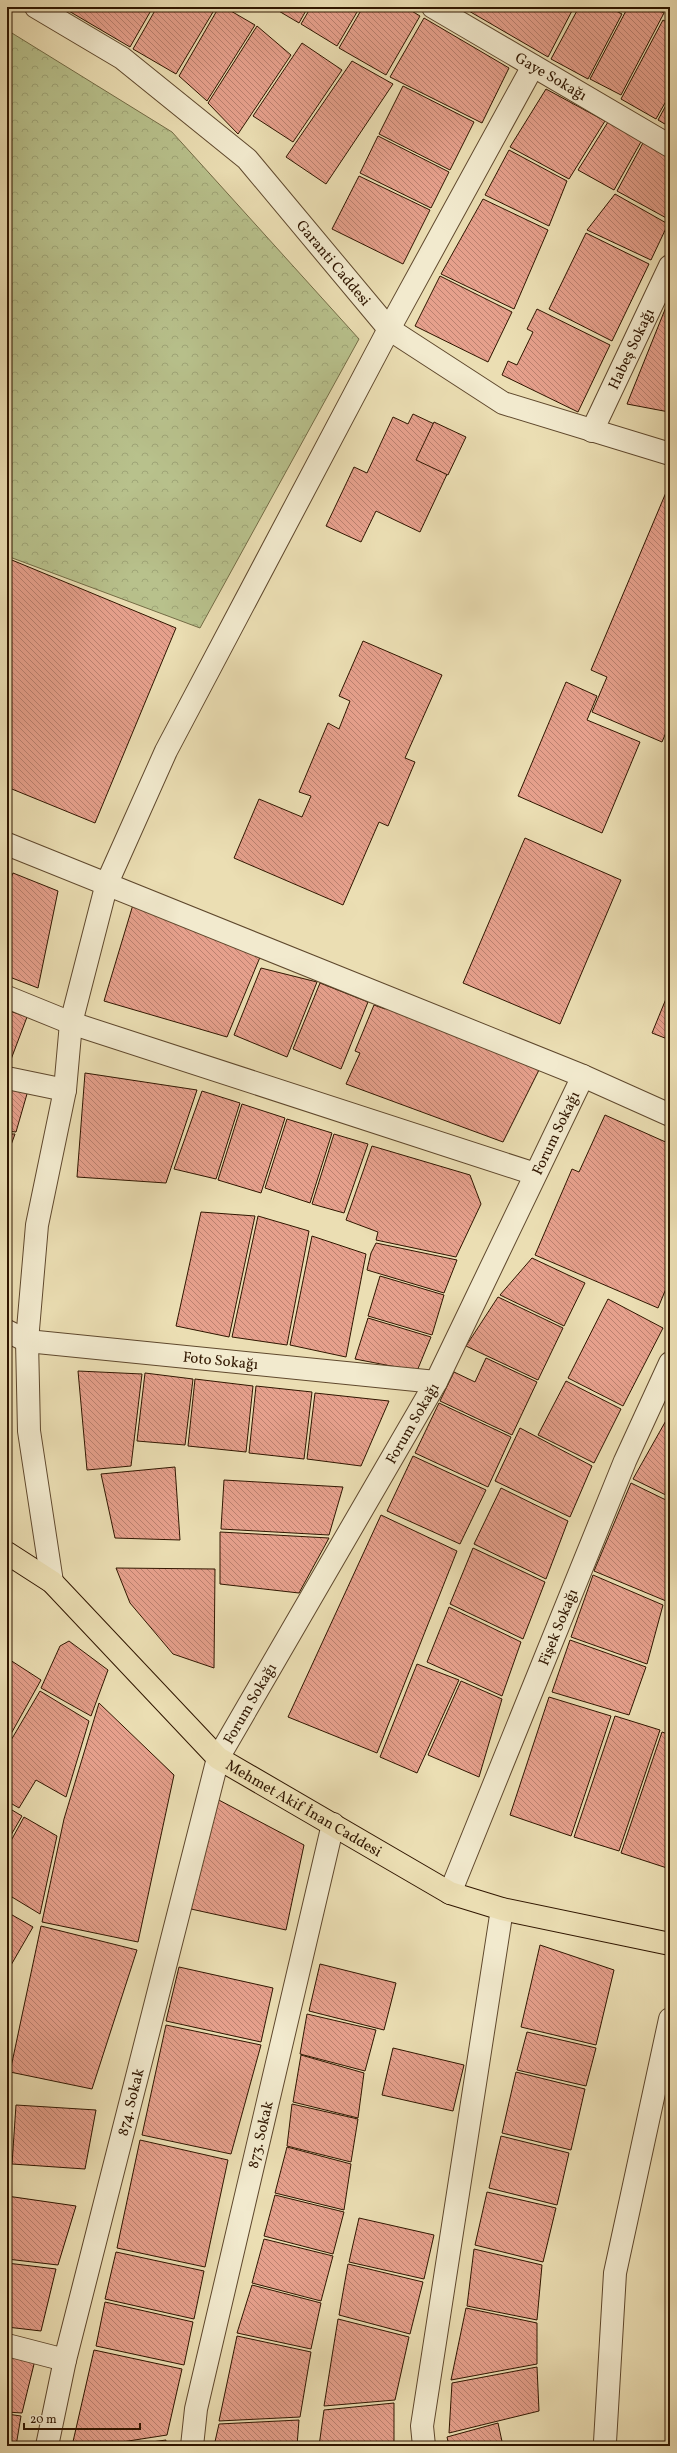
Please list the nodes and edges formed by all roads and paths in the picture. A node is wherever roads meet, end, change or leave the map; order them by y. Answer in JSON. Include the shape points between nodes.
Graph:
{"nodes":[{"id":1,"x":36,"y":7,"type":"edge"},
{"id":2,"x":433,"y":7,"type":"edge"},
{"id":3,"x":533,"y":66,"type":"junction"},
{"id":4,"x":670,"y":146,"type":"edge"},
{"id":5,"x":670,"y":266,"type":"edge"},
{"id":6,"x":389,"y":329,"type":"junction"},
{"id":7,"x":592,"y":431,"type":"junction"},
{"id":8,"x":670,"y":454,"type":"edge"},
{"id":9,"x":7,"y":844,"type":"edge"},
{"id":10,"x":107,"y":883,"type":"junction"},
{"id":11,"x":7,"y":997,"type":"edge"},
{"id":12,"x":71,"y":1023,"type":"junction"},
{"id":13,"x":583,"y":1076,"type":"junction"},
{"id":14,"x":7,"y":1078,"type":"edge"},
{"id":15,"x":65,"y":1090,"type":"junction"},
{"id":16,"x":670,"y":1115,"type":"edge"},
{"id":17,"x":535,"y":1174,"type":"junction"},
{"id":18,"x":7,"y":1331,"type":"edge"},
{"id":19,"x":27,"y":1341,"type":"junction"},
{"id":20,"x":670,"y":1364,"type":"edge"},
{"id":21,"x":436,"y":1382,"type":"junction"},
{"id":22,"x":7,"y":1553,"type":"edge"},
{"id":23,"x":52,"y":1582,"type":"junction"},
{"id":24,"x":218,"y":1758,"type":"junction"},
{"id":25,"x":332,"y":1824,"type":"junction"},
{"id":26,"x":450,"y":1893,"type":"junction"},
{"id":27,"x":502,"y":1910,"type":"junction"},
{"id":28,"x":670,"y":1944,"type":"edge"},
{"id":29,"x":670,"y":2019,"type":"edge"},
{"id":30,"x":7,"y":2345,"type":"edge"},
{"id":31,"x":65,"y":2360,"type":"junction"},
{"id":32,"x":605,"y":2442,"type":"dead end"},
{"id":33,"x":47,"y":2446,"type":"edge"},
{"id":34,"x":192,"y":2446,"type":"edge"},
{"id":35,"x":424,"y":2446,"type":"edge"}],
"edges":[{"from":1,"to":6,"type":"street","name":"Garanti Caddesi","via":[[122,58],[247,159]]},
{"from":2,"to":3,"type":"street","name":"Gaye Sokağı"},
{"from":3,"to":4,"type":"street","name":"Gaye Sokağı"},
{"from":3,"to":6,"type":"street"},
{"from":5,"to":7,"type":"street","name":"Habeş Sokağı"},
{"from":6,"to":7,"type":"street","name":"Garanti Caddesi","via":[[502,403]]},
{"from":6,"to":10,"type":"street","via":[[166,751]]},
{"from":7,"to":8,"type":"street","name":"Garanti Caddesi"},
{"from":9,"to":10,"type":"street"},
{"from":10,"to":12,"type":"street"},
{"from":10,"to":13,"type":"street"},
{"from":11,"to":12,"type":"street"},
{"from":12,"to":15,"type":"street"},
{"from":12,"to":17,"type":"street"},
{"from":13,"to":16,"type":"street"},
{"from":13,"to":17,"type":"street","name":"Forum Sokağı"},
{"from":14,"to":15,"type":"street"},
{"from":15,"to":19,"type":"street","via":[[37,1225]]},
{"from":17,"to":21,"type":"street","name":"Forum Sokağı"},
{"from":18,"to":19,"type":"street","name":"Foto Sokağı"},
{"from":19,"to":21,"type":"street","name":"Foto Sokağı"},
{"from":19,"to":23,"type":"street","via":[[29,1431]]},
{"from":20,"to":26,"type":"street","name":"Fişek Sokağı","via":[[625,1461]]},
{"from":21,"to":24,"type":"street","name":"Forum Sokağı"},
{"from":22,"to":23,"type":"main road","name":"Mehmet Akif İnan Caddesi"},
{"from":23,"to":24,"type":"main road","name":"Mehmet Akif İnan Caddesi"},
{"from":24,"to":25,"type":"main road","name":"Mehmet Akif İnan Caddesi"},
{"from":24,"to":31,"type":"street","name":"874. Sokak"},
{"from":25,"to":26,"type":"main road","name":"Mehmet Akif İnan Caddesi"},
{"from":25,"to":34,"type":"street","name":"873. Sokak","via":[[200,2393]]},
{"from":26,"to":27,"type":"main road","name":"Mehmet Akif İnan Caddesi"},
{"from":27,"to":28,"type":"main road","name":"Mehmet Akif İnan Caddesi"},
{"from":27,"to":35,"type":"street","via":[[422,2426]]},
{"from":29,"to":32,"type":"street","via":[[615,2273]]},
{"from":30,"to":31,"type":"street"},
{"from":31,"to":33,"type":"street","name":"874. Sokak"}]}
